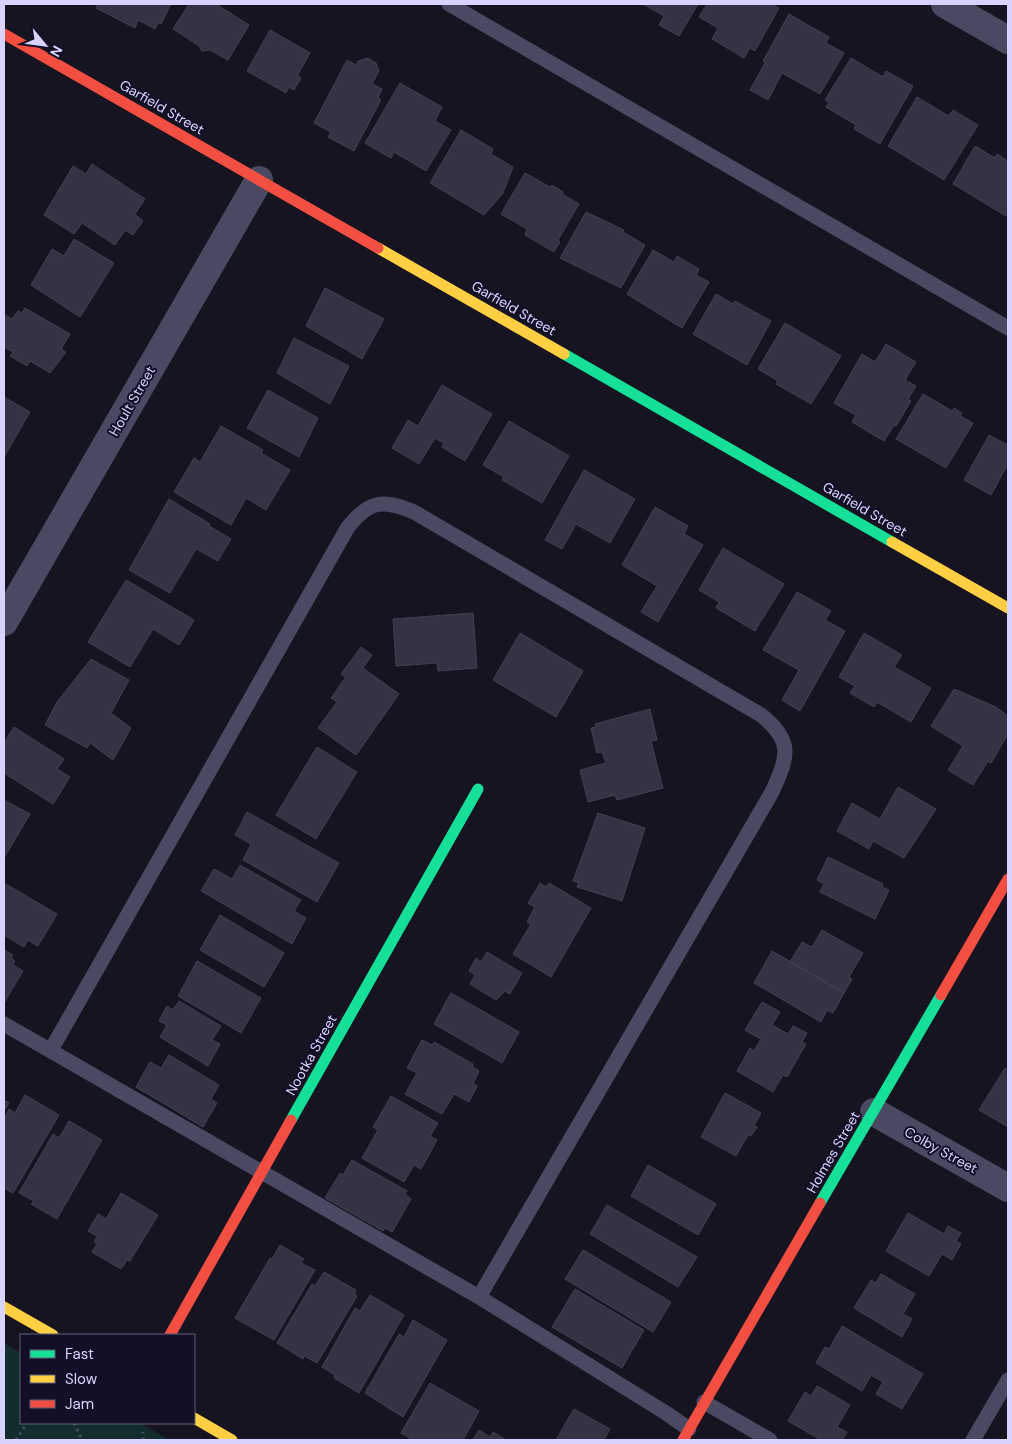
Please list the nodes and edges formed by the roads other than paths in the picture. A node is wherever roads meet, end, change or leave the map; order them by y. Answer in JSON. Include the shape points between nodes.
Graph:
{"nodes":[{"id":1,"x":448,"y":4,"type":"edge"},
{"id":2,"x":945,"y":4,"type":"edge"},
{"id":3,"x":4,"y":34,"type":"edge"},
{"id":4,"x":1008,"y":40,"type":"edge"},
{"id":5,"x":259,"y":180,"type":"junction"},
{"id":6,"x":1008,"y":328,"type":"edge"},
{"id":7,"x":1008,"y":608,"type":"edge"},
{"id":8,"x":4,"y":622,"type":"edge"},
{"id":9,"x":478,"y":789,"type":"dead end"},
{"id":10,"x":1008,"y":879,"type":"edge"},
{"id":11,"x":4,"y":1024,"type":"edge"},
{"id":12,"x":51,"y":1050,"type":"junction"},
{"id":13,"x":874,"y":1112,"type":"junction"},
{"id":14,"x":262,"y":1171,"type":"junction"},
{"id":15,"x":1008,"y":1188,"type":"edge"},
{"id":16,"x":479,"y":1296,"type":"junction"},
{"id":17,"x":4,"y":1306,"type":"edge"},
{"id":18,"x":51,"y":1334,"type":"edge"},
{"id":19,"x":171,"y":1334,"type":"edge"},
{"id":20,"x":1008,"y":1380,"type":"edge"},
{"id":21,"x":704,"y":1402,"type":"junction"},
{"id":22,"x":195,"y":1419,"type":"edge"},
{"id":23,"x":686,"y":1435,"type":"edge"},
{"id":24,"x":232,"y":1440,"type":"edge"},
{"id":25,"x":770,"y":1440,"type":"edge"},
{"id":26,"x":973,"y":1440,"type":"edge"}],
"edges":[{"from":1,"to":6,"type":"lane"},
{"from":2,"to":4,"type":"street"},
{"from":3,"to":5,"type":"street","name":"Garfield Street"},
{"from":5,"to":7,"type":"street","name":"Garfield Street"},
{"from":5,"to":8,"type":"street","name":"Hoult Street"},
{"from":9,"to":14,"type":"street","name":"Nootka Street"},
{"from":10,"to":13,"type":"street","name":"Holmes Street"},
{"from":11,"to":12,"type":"lane"},
{"from":12,"to":14,"type":"lane"},
{"from":12,"to":16,"type":"lane","via":[[348,527],[358,514],[384,502],[414,512],[761,715],[783,737],[785,752],[772,792]]},
{"from":13,"to":15,"type":"street","name":"Colby Street"},
{"from":13,"to":21,"type":"street","name":"Holmes Street"},
{"from":14,"to":16,"type":"lane"},
{"from":14,"to":19,"type":"street","name":"Nootka Street"},
{"from":16,"to":23,"type":"lane","via":[[666,1413]]},
{"from":17,"to":18,"type":"street"},
{"from":20,"to":26,"type":"lane"},
{"from":21,"to":23,"type":"street","name":"Holmes Street"},
{"from":21,"to":25,"type":"lane"},
{"from":22,"to":24,"type":"street"}]}
